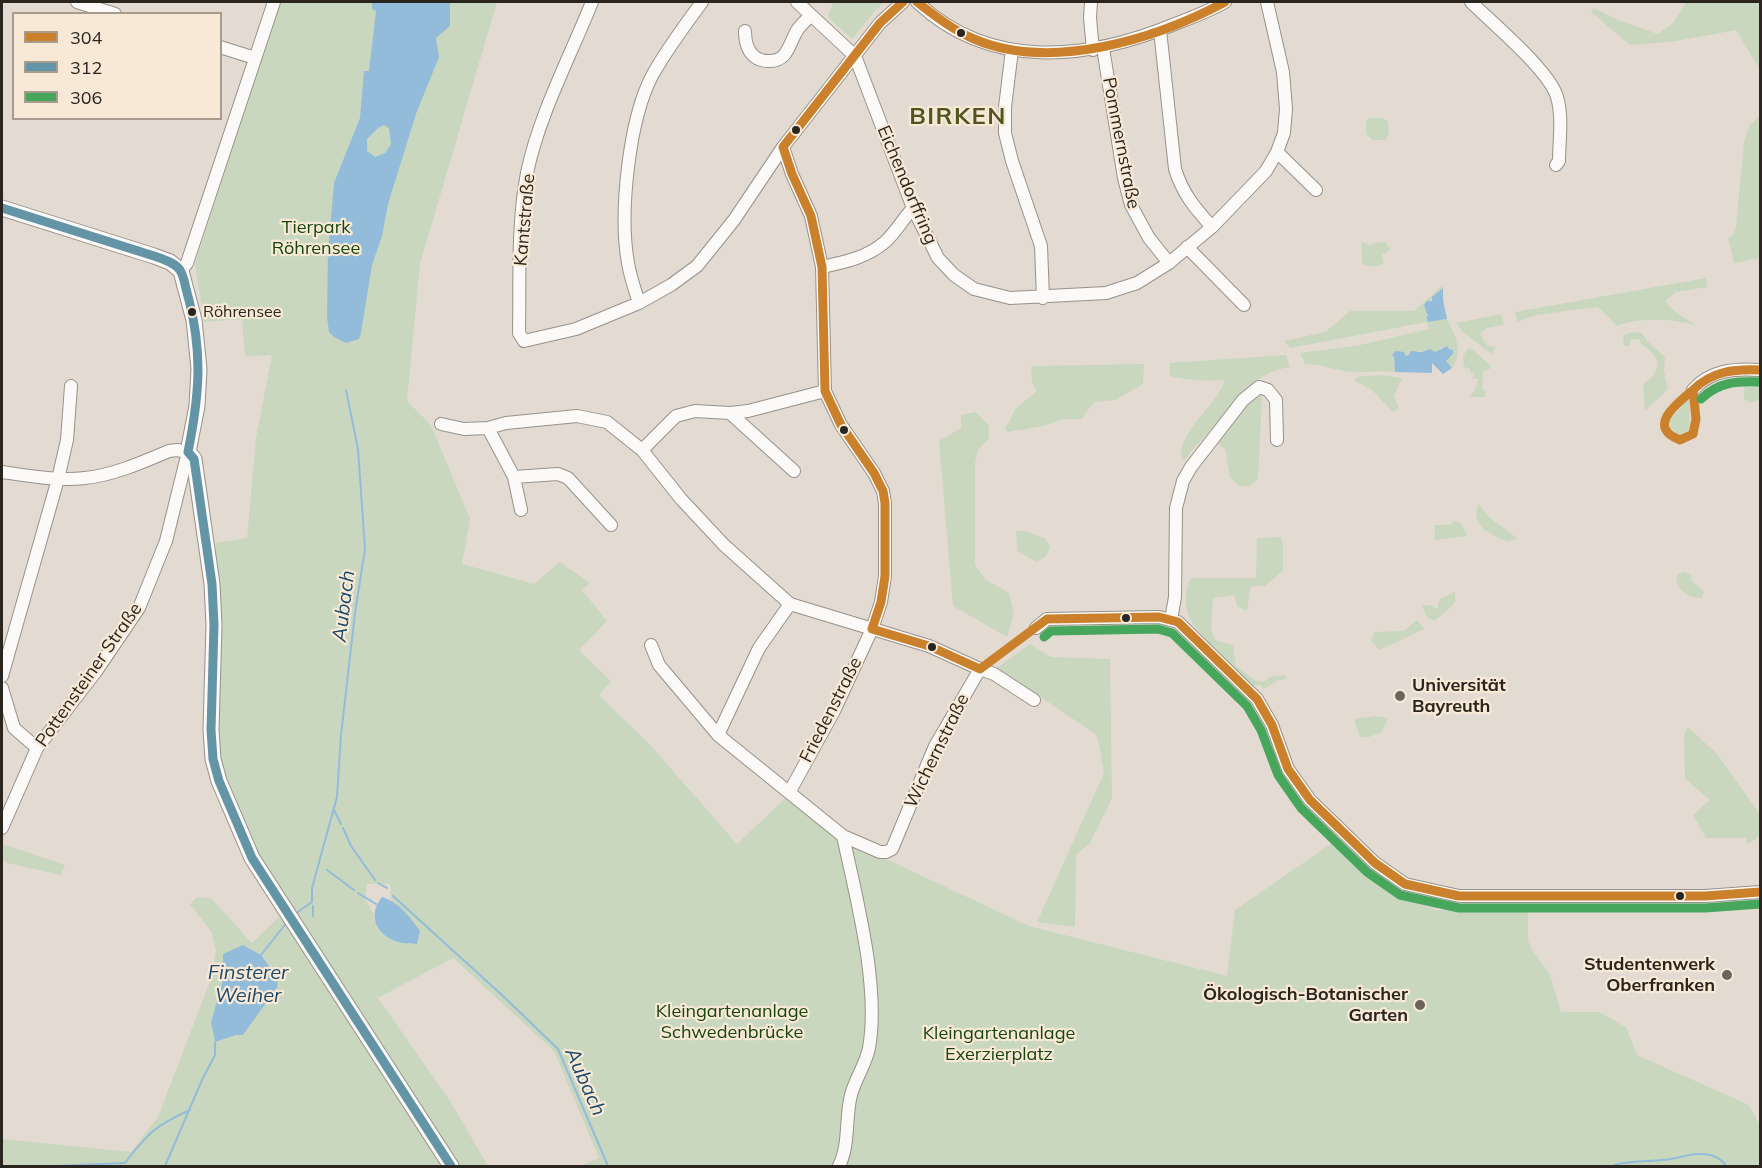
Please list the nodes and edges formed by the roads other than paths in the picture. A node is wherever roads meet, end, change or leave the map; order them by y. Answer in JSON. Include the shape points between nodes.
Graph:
{"nodes":[{"id":1,"x":76,"y":2,"type":"edge"},
{"id":2,"x":274,"y":2,"type":"edge"},
{"id":3,"x":592,"y":2,"type":"edge"},
{"id":4,"x":702,"y":2,"type":"edge"},
{"id":5,"x":798,"y":2,"type":"edge"},
{"id":6,"x":903,"y":2,"type":"edge"},
{"id":7,"x":917,"y":2,"type":"edge"},
{"id":8,"x":1091,"y":2,"type":"edge"},
{"id":9,"x":1225,"y":2,"type":"edge"},
{"id":10,"x":1266,"y":2,"type":"edge"},
{"id":11,"x":1471,"y":2,"type":"edge"},
{"id":12,"x":108,"y":12,"type":"edge"},
{"id":13,"x":811,"y":15,"type":"junction"},
{"id":14,"x":1160,"y":30,"type":"junction"},
{"id":15,"x":745,"y":31,"type":"dead end"},
{"id":16,"x":222,"y":48,"type":"edge"},
{"id":17,"x":1098,"y":49,"type":"junction"},
{"id":18,"x":1012,"y":50,"type":"junction"},
{"id":19,"x":855,"y":56,"type":"junction"},
{"id":20,"x":255,"y":58,"type":"junction"},
{"id":21,"x":783,"y":147,"type":"junction"},
{"id":22,"x":1277,"y":152,"type":"junction"},
{"id":23,"x":1556,"y":165,"type":"dead end"},
{"id":24,"x":1316,"y":190,"type":"dead end"},
{"id":25,"x":2,"y":208,"type":"edge"},
{"id":26,"x":913,"y":208,"type":"junction"},
{"id":27,"x":1212,"y":226,"type":"junction"},
{"id":28,"x":1187,"y":247,"type":"junction"},
{"id":29,"x":1169,"y":263,"type":"junction"},
{"id":30,"x":822,"y":267,"type":"junction"},
{"id":31,"x":181,"y":271,"type":"junction"},
{"id":32,"x":1043,"y":298,"type":"junction"},
{"id":33,"x":639,"y":303,"type":"junction"},
{"id":34,"x":1244,"y":305,"type":"dead end"},
{"id":35,"x":1761,"y":369,"type":"edge"},
{"id":36,"x":71,"y":386,"type":"dead end"},
{"id":37,"x":825,"y":390,"type":"junction"},
{"id":38,"x":1693,"y":390,"type":"dead end"},
{"id":39,"x":730,"y":413,"type":"junction"},
{"id":40,"x":441,"y":424,"type":"dead end"},
{"id":41,"x":488,"y":428,"type":"junction"},
{"id":42,"x":1277,"y":440,"type":"dead end"},
{"id":43,"x":642,"y":450,"type":"junction"},
{"id":44,"x":188,"y":452,"type":"junction"},
{"id":45,"x":794,"y":471,"type":"dead end"},
{"id":46,"x":2,"y":472,"type":"edge"},
{"id":47,"x":514,"y":477,"type":"junction"},
{"id":48,"x":58,"y":479,"type":"junction"},
{"id":49,"x":520,"y":510,"type":"dead end"},
{"id":50,"x":611,"y":525,"type":"dead end"},
{"id":51,"x":790,"y":604,"type":"junction"},
{"id":52,"x":1171,"y":620,"type":"junction"},
{"id":53,"x":1036,"y":628,"type":"dead end"},
{"id":54,"x":872,"y":629,"type":"junction"},
{"id":55,"x":651,"y":645,"type":"dead end"},
{"id":56,"x":980,"y":669,"type":"junction"},
{"id":57,"x":2,"y":676,"type":"edge"},
{"id":58,"x":2,"y":688,"type":"edge"},
{"id":59,"x":1034,"y":700,"type":"dead end"},
{"id":60,"x":718,"y":735,"type":"junction"},
{"id":61,"x":37,"y":748,"type":"junction"},
{"id":62,"x":790,"y":791,"type":"junction"},
{"id":63,"x":2,"y":828,"type":"edge"},
{"id":64,"x":843,"y":836,"type":"junction"},
{"id":65,"x":1761,"y":892,"type":"edge"},
{"id":66,"x":451,"y":1167,"type":"edge"},
{"id":67,"x":839,"y":1167,"type":"edge"}],
"edges":[{"from":1,"to":12,"type":"street"},
{"from":2,"to":20,"type":"street"},
{"from":3,"to":33,"type":"street","name":"Kantstraße","via":[[539,129],[527,172],[522,206],[519,333],[524,340],[576,329]]},
{"from":4,"to":33,"type":"street","via":[[652,76],[634,128],[625,227],[628,263]]},
{"from":5,"to":13,"type":"street"},
{"from":6,"to":19,"type":"street","via":[[880,23]]},
{"from":7,"to":18,"type":"street","via":[[954,29],[989,45]]},
{"from":8,"to":17,"type":"street","name":"Pommernstraße","via":[[1090,18]]},
{"from":9,"to":14,"type":"street"},
{"from":10,"to":22,"type":"street","name":"Eichendorffring","via":[[1286,91],[1284,134]]},
{"from":11,"to":23,"type":"street","via":[[1532,61],[1557,95],[1560,161]]},
{"from":13,"to":15,"type":"street","via":[[798,29],[786,53],[773,61],[752,54]]},
{"from":13,"to":19,"type":"street"},
{"from":14,"to":17,"type":"street"},
{"from":14,"to":27,"type":"street","via":[[1175,169],[1190,202]]},
{"from":16,"to":20,"type":"street"},
{"from":17,"to":18,"type":"street"},
{"from":17,"to":29,"type":"street","name":"Pommernstraße","via":[[1131,205],[1149,238]]},
{"from":18,"to":32,"type":"street","via":[[1005,133],[1041,246]]},
{"from":19,"to":21,"type":"street"},
{"from":19,"to":26,"type":"street","name":"Eichendorffring"},
{"from":20,"to":31,"type":"street","via":[[187,263]]},
{"from":21,"to":30,"type":"street","name":"Friedenstraße","via":[[811,216]]},
{"from":21,"to":33,"type":"street","via":[[734,220],[697,266]]},
{"from":22,"to":24,"type":"street"},
{"from":22,"to":27,"type":"street","name":"Eichendorffring","via":[[1266,171]]},
{"from":25,"to":31,"type":"main road","via":[[154,256]]},
{"from":26,"to":30,"type":"street","via":[[886,241],[869,254]]},
{"from":26,"to":32,"type":"street","name":"Eichendorffring","via":[[938,258],[961,280],[992,295]]},
{"from":27,"to":28,"type":"street","name":"Eichendorffring"},
{"from":28,"to":29,"type":"street","name":"Eichendorffring"},
{"from":28,"to":34,"type":"street"},
{"from":29,"to":32,"type":"street","name":"Eichendorffring","via":[[1137,284],[1106,293]]},
{"from":30,"to":37,"type":"street","name":"Friedenstraße"},
{"from":31,"to":44,"type":"main road","name":"Pottensteiner Straße","via":[[194,320],[199,369]]},
{"from":35,"to":38,"type":"street","via":[[1727,370],[1698,383]]},
{"from":36,"to":48,"type":"street","via":[[67,440]]},
{"from":37,"to":39,"type":"street"},
{"from":37,"to":54,"type":"street","name":"Friedenstraße","via":[[883,490],[885,576]]},
{"from":39,"to":43,"type":"street","via":[[695,411],[676,416]]},
{"from":39,"to":45,"type":"street"},
{"from":40,"to":41,"type":"street","via":[[464,429]]},
{"from":41,"to":43,"type":"street","via":[[577,416],[607,422]]},
{"from":41,"to":47,"type":"street"},
{"from":42,"to":52,"type":"street","via":[[1276,400],[1268,390],[1258,387],[1243,400],[1191,467],[1176,508]]},
{"from":43,"to":51,"type":"street","via":[[724,545]]},
{"from":44,"to":48,"type":"street","via":[[170,451],[119,471],[87,478]]},
{"from":44,"to":61,"type":"street","name":"Pottensteiner Straße","via":[[166,541],[139,608]]},
{"from":44,"to":66,"type":"main road","via":[[194,459],[212,584],[211,730],[213,759],[226,798],[252,858]]},
{"from":46,"to":48,"type":"street"},
{"from":47,"to":49,"type":"street"},
{"from":47,"to":50,"type":"street","via":[[558,474],[568,478]]},
{"from":48,"to":57,"type":"street"},
{"from":51,"to":54,"type":"street"},
{"from":51,"to":60,"type":"street","via":[[759,648]]},
{"from":52,"to":53,"type":"street","via":[[1047,619]]},
{"from":52,"to":65,"type":"street","via":[[1178,622],[1257,699],[1272,725],[1288,769],[1310,800],[1375,863],[1405,884],[1459,897],[1705,897]]},
{"from":54,"to":56,"type":"street","via":[[929,646]]},
{"from":54,"to":62,"type":"street","name":"Friedenstraße","via":[[834,711]]},
{"from":55,"to":60,"type":"street","via":[[659,665]]},
{"from":56,"to":59,"type":"street"},
{"from":56,"to":64,"type":"street","name":"Wichernstraße","via":[[935,747],[892,849],[880,852]]},
{"from":58,"to":61,"type":"street","via":[[14,728]]},
{"from":60,"to":62,"type":"street"},
{"from":61,"to":63,"type":"street","name":"Pottensteiner Straße"},
{"from":62,"to":64,"type":"street"},
{"from":64,"to":67,"type":"street","via":[[866,952],[872,1026],[868,1051],[851,1094]]}]}
